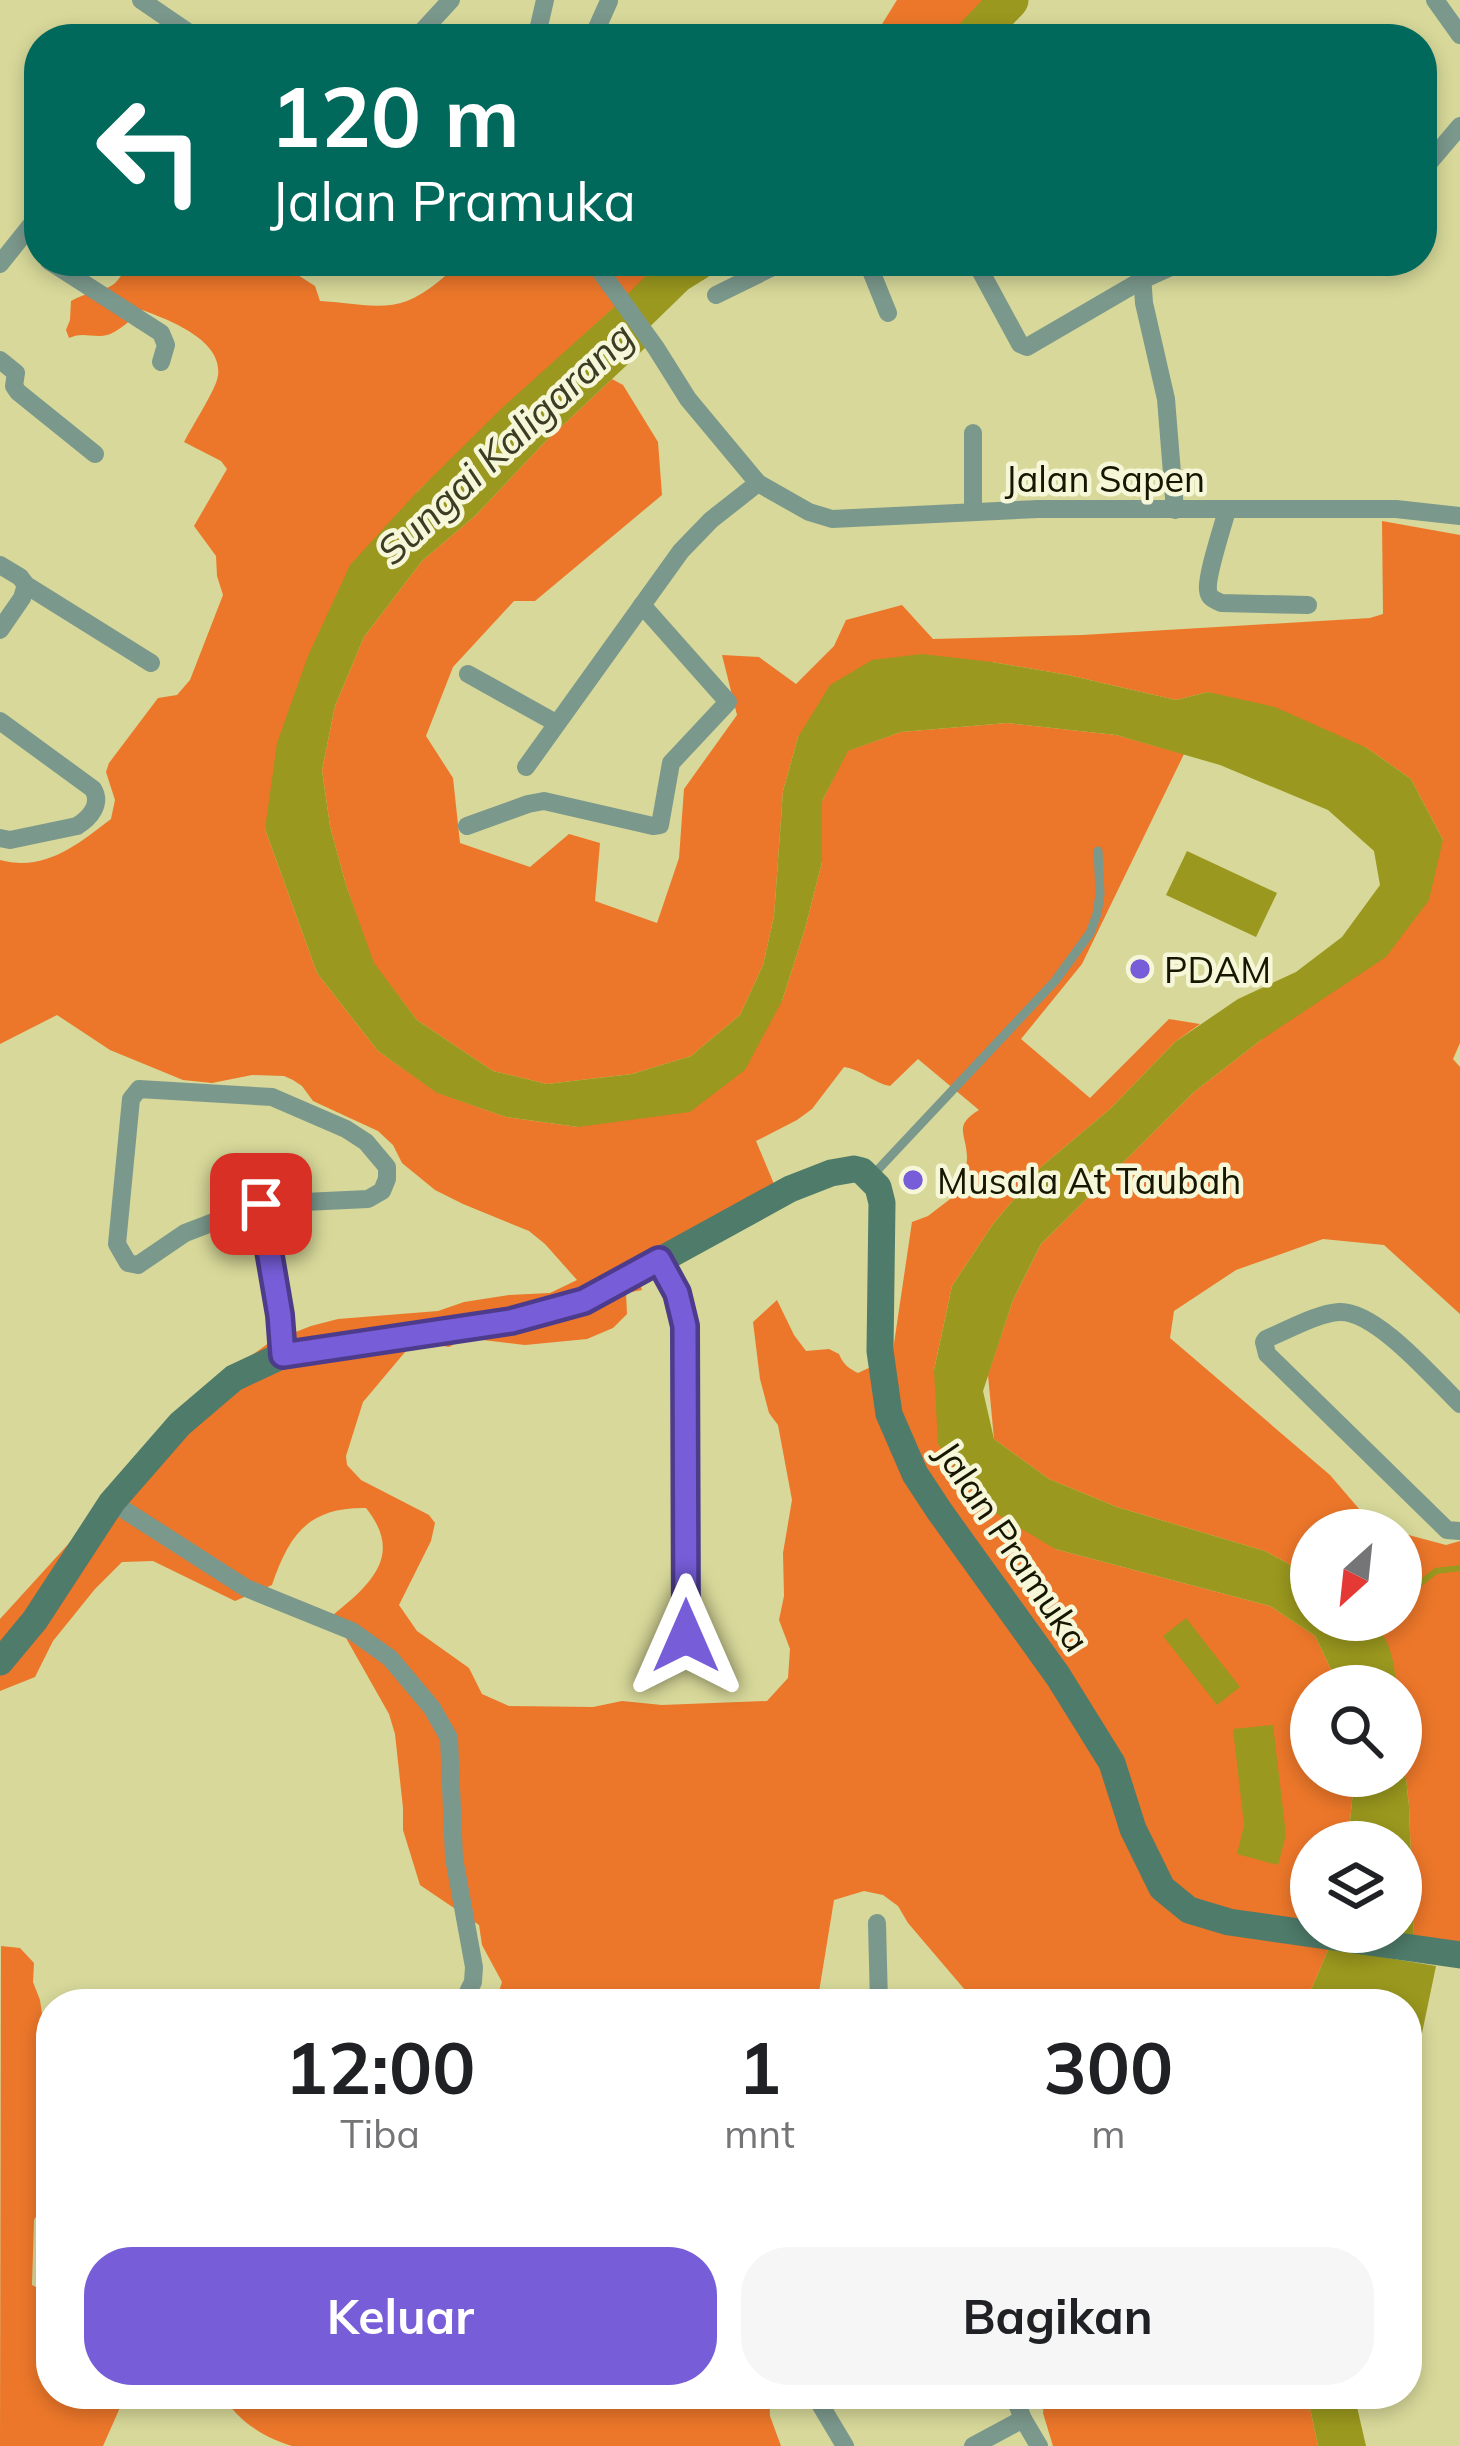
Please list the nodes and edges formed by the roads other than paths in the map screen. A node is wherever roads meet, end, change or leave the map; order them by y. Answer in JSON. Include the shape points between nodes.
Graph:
{"nodes":[{"id":1,"x":140,"y":0,"type":"edge"},
{"id":2,"x":451,"y":0,"type":"edge"},
{"id":3,"x":1435,"y":0,"type":"edge"},
{"id":4,"x":176,"y":24,"type":"edge"},
{"id":5,"x":429,"y":24,"type":"edge"},
{"id":6,"x":1460,"y":35,"type":"edge"},
{"id":7,"x":1460,"y":126,"type":"edge"},
{"id":8,"x":1437,"y":153,"type":"edge"},
{"id":9,"x":24,"y":234,"type":"edge"},
{"id":10,"x":18,"y":241,"type":"junction"},
{"id":11,"x":24,"y":245,"type":"edge"},
{"id":12,"x":0,"y":264,"type":"edge"},
{"id":13,"x":72,"y":276,"type":"edge"},
{"id":14,"x":605,"y":276,"type":"edge"},
{"id":15,"x":754,"y":276,"type":"edge"},
{"id":16,"x":873,"y":276,"type":"edge"},
{"id":17,"x":987,"y":276,"type":"edge"},
{"id":18,"x":1134,"y":276,"type":"edge"},
{"id":19,"x":1142,"y":276,"type":"edge"},
{"id":20,"x":716,"y":295,"type":"dead end"},
{"id":21,"x":888,"y":314,"type":"dead end"},
{"id":22,"x":0,"y":360,"type":"edge"},
{"id":23,"x":161,"y":362,"type":"dead end"},
{"id":24,"x":973,"y":433,"type":"dead end"},
{"id":25,"x":95,"y":454,"type":"dead end"},
{"id":26,"x":758,"y":483,"type":"junction"},
{"id":27,"x":1175,"y":510,"type":"junction"},
{"id":28,"x":1227,"y":510,"type":"junction"},
{"id":29,"x":973,"y":512,"type":"junction"},
{"id":30,"x":1460,"y":516,"type":"edge"},
{"id":31,"x":0,"y":565,"type":"edge"},
{"id":32,"x":26,"y":585,"type":"junction"},
{"id":33,"x":642,"y":605,"type":"junction"},
{"id":34,"x":1308,"y":605,"type":"dead end"},
{"id":35,"x":0,"y":630,"type":"edge"},
{"id":36,"x":151,"y":663,"type":"dead end"},
{"id":37,"x":468,"y":674,"type":"dead end"},
{"id":38,"x":0,"y":721,"type":"edge"},
{"id":39,"x":556,"y":723,"type":"junction"},
{"id":40,"x":526,"y":767,"type":"dead end"},
{"id":41,"x":467,"y":826,"type":"dead end"},
{"id":42,"x":0,"y":838,"type":"edge"},
{"id":43,"x":1098,"y":850,"type":"dead end"},
{"id":44,"x":871,"y":1177,"type":"junction"},
{"id":45,"x":261,"y":1204,"type":"junction"},
{"id":46,"x":659,"y":1260,"type":"junction"},
{"id":47,"x":283,"y":1355,"type":"junction"},
{"id":48,"x":1460,"y":1404,"type":"edge"},
{"id":49,"x":112,"y":1502,"type":"junction"},
{"id":50,"x":1460,"y":1531,"type":"edge"},
{"id":51,"x":686,"y":1636,"type":"dead end"},
{"id":52,"x":0,"y":1662,"type":"edge"},
{"id":53,"x":877,"y":1923,"type":"dead end"},
{"id":54,"x":1460,"y":1955,"type":"edge"},
{"id":55,"x":469,"y":1989,"type":"edge"},
{"id":56,"x":879,"y":1989,"type":"edge"},
{"id":57,"x":823,"y":2409,"type":"edge"},
{"id":58,"x":1019,"y":2409,"type":"edge"},
{"id":59,"x":1023,"y":2420,"type":"junction"},
{"id":60,"x":844,"y":2446,"type":"edge"},
{"id":61,"x":973,"y":2446,"type":"edge"},
{"id":62,"x":1038,"y":2446,"type":"edge"}],
"edges":[{"from":1,"to":4,"type":"street"},
{"from":2,"to":5,"type":"street"},
{"from":3,"to":6,"type":"street"},
{"from":7,"to":8,"type":"street"},
{"from":9,"to":10,"type":"street"},
{"from":10,"to":11,"type":"street"},
{"from":10,"to":12,"type":"street"},
{"from":13,"to":23,"type":"street","via":[[161,333]]},
{"from":14,"to":26,"type":"street","via":[[688,399]]},
{"from":15,"to":20,"type":"street"},
{"from":16,"to":21,"type":"street"},
{"from":17,"to":18,"type":"street","via":[[1027,346]]},
{"from":19,"to":27,"type":"street","via":[[1166,399]]},
{"from":22,"to":25,"type":"street","via":[[16,373],[18,392]]},
{"from":24,"to":29,"type":"street"},
{"from":26,"to":29,"type":"street","name":"Jalan Sapen","via":[[832,519]]},
{"from":26,"to":33,"type":"street","via":[[681,551]]},
{"from":27,"to":28,"type":"street","name":"Jalan Sapen"},
{"from":27,"to":29,"type":"street","name":"Jalan Sapen"},
{"from":28,"to":30,"type":"street","name":"Jalan Sapen","via":[[1396,508]]},
{"from":28,"to":34,"type":"street","via":[[1211,598]]},
{"from":31,"to":32,"type":"street"},
{"from":32,"to":35,"type":"street"},
{"from":32,"to":36,"type":"street"},
{"from":33,"to":39,"type":"street"},
{"from":33,"to":41,"type":"street","via":[[728,703],[671,764],[660,825],[544,801]]},
{"from":37,"to":39,"type":"street"},
{"from":38,"to":42,"type":"street","via":[[97,796],[76,826]]},
{"from":39,"to":40,"type":"street"},
{"from":43,"to":44,"type":"lane","via":[[1100,894],[1090,933],[1055,981]]},
{"from":44,"to":46,"type":"main road","via":[[854,1169],[816,1178]]},
{"from":44,"to":54,"type":"main road","name":"Jalan Pramuka","via":[[882,1203],[880,1351],[889,1414],[940,1512],[1112,1763],[1162,1888],[1189,1910],[1229,1922]]},
{"from":45,"to":45,"type":"street","via":[[128,1263],[117,1244],[130,1099],[150,1088],[272,1097],[346,1129],[387,1167],[382,1191],[368,1199]]},
{"from":45,"to":47,"type":"street"},
{"from":46,"to":47,"type":"main road","via":[[584,1301],[511,1321]]},
{"from":46,"to":51,"type":"street","via":[[685,1326]]},
{"from":47,"to":49,"type":"main road","via":[[234,1378],[180,1424]]},
{"from":48,"to":50,"type":"street","via":[[1385,1333],[1352,1314],[1333,1313],[1264,1342],[1267,1354],[1447,1530]]},
{"from":49,"to":52,"type":"main road"},
{"from":49,"to":55,"type":"street","via":[[246,1588],[352,1631],[390,1658],[432,1708],[449,1738],[454,1858],[474,1967]]},
{"from":53,"to":56,"type":"street"},
{"from":57,"to":60,"type":"street"},
{"from":58,"to":59,"type":"street"},
{"from":59,"to":61,"type":"street"},
{"from":59,"to":62,"type":"street"}]}
